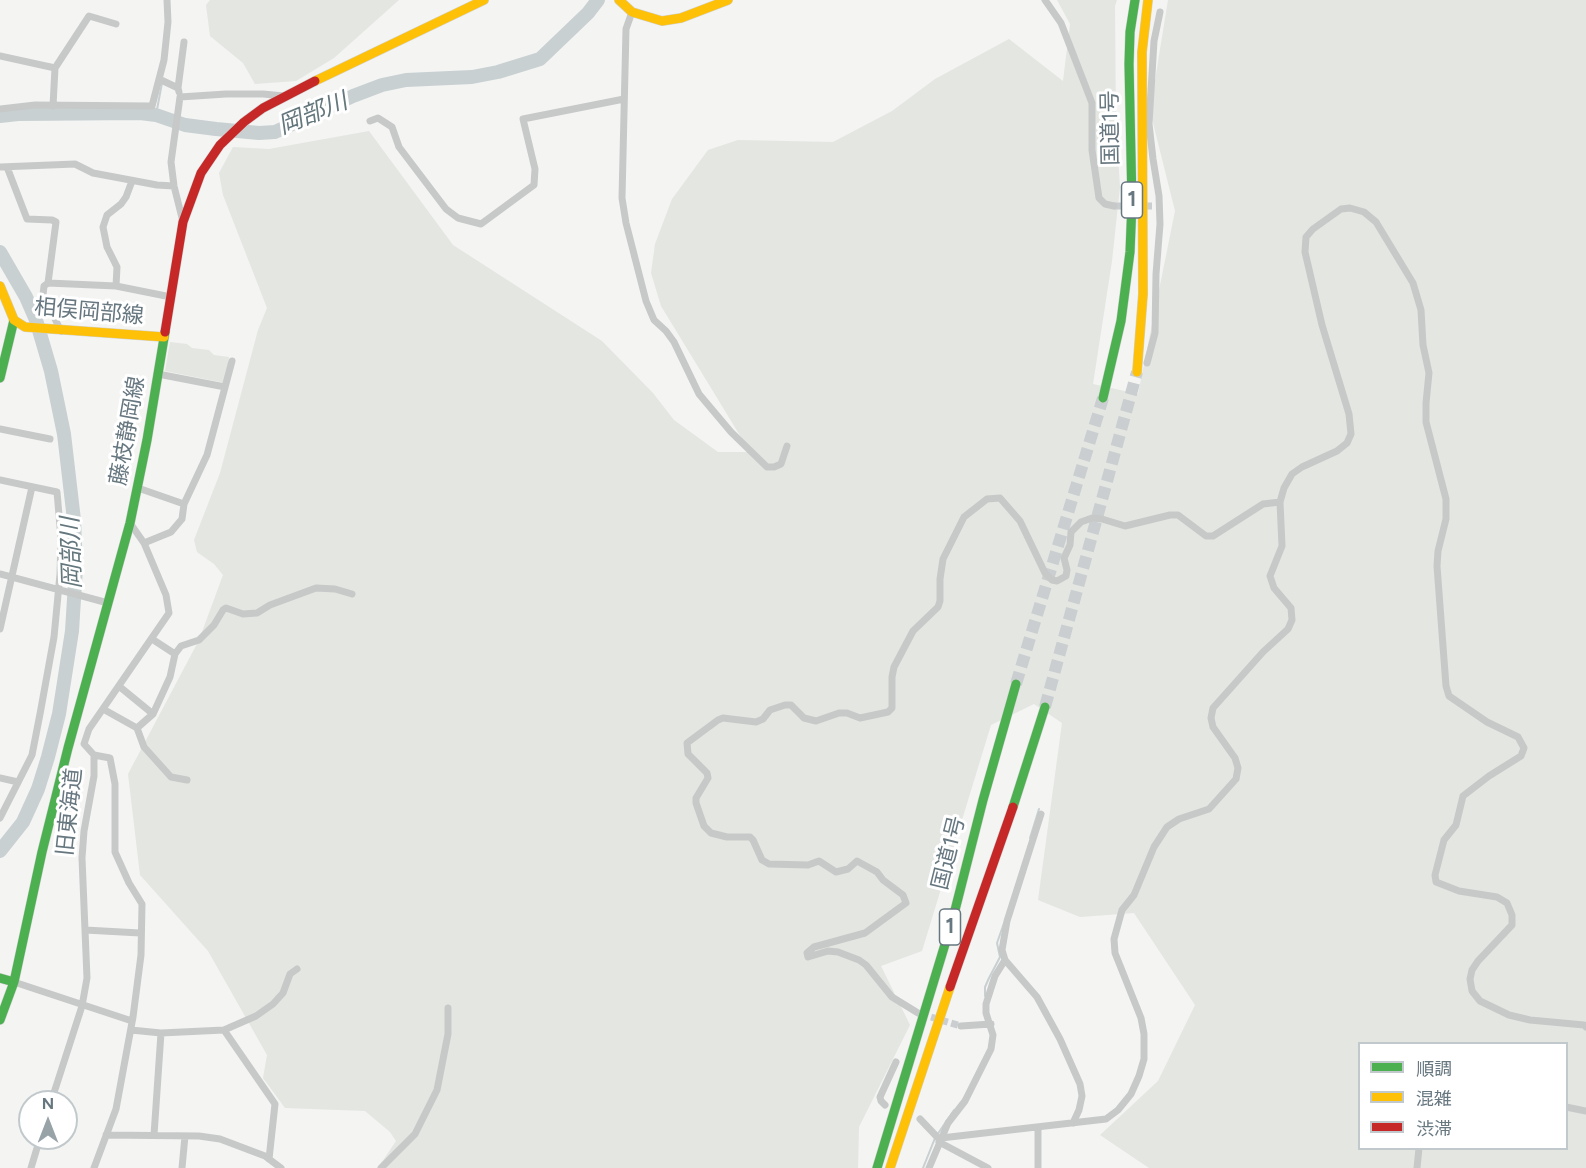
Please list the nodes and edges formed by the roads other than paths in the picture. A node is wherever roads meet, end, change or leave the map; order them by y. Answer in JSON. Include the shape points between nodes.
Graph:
{"nodes":[{"id":1,"x":167,"y":0,"type":"edge"},
{"id":2,"x":484,"y":0,"type":"edge"},
{"id":3,"x":619,"y":0,"type":"edge"},
{"id":4,"x":728,"y":0,"type":"edge"},
{"id":5,"x":1045,"y":0,"type":"edge"},
{"id":6,"x":1135,"y":0,"type":"edge"},
{"id":7,"x":1148,"y":0,"type":"edge"},
{"id":8,"x":632,"y":12,"type":"junction"},
{"id":9,"x":1160,"y":12,"type":"dead end"},
{"id":10,"x":116,"y":24,"type":"dead end"},
{"id":11,"x":184,"y":42,"type":"dead end"},
{"id":12,"x":0,"y":56,"type":"edge"},
{"id":13,"x":55,"y":68,"type":"junction"},
{"id":14,"x":159,"y":79,"type":"junction"},
{"id":15,"x":178,"y":88,"type":"junction"},
{"id":16,"x":284,"y":96,"type":"junction"},
{"id":17,"x":180,"y":97,"type":"junction"},
{"id":18,"x":624,"y":99,"type":"junction"},
{"id":19,"x":53,"y":106,"type":"junction"},
{"id":20,"x":0,"y":108,"type":"edge"},
{"id":21,"x":370,"y":121,"type":"dead end"},
{"id":22,"x":3,"y":167,"type":"edge"},
{"id":23,"x":132,"y":181,"type":"junction"},
{"id":24,"x":174,"y":186,"type":"junction"},
{"id":25,"x":1160,"y":205,"type":"junction"},
{"id":26,"x":1114,"y":206,"type":"dead end"},
{"id":27,"x":1152,"y":206,"type":"tunnel mouth"},
{"id":28,"x":183,"y":222,"type":"junction"},
{"id":29,"x":48,"y":284,"type":"junction"},
{"id":30,"x":0,"y":286,"type":"edge"},
{"id":31,"x":116,"y":286,"type":"junction"},
{"id":32,"x":171,"y":297,"type":"junction"},
{"id":33,"x":14,"y":320,"type":"junction"},
{"id":34,"x":56,"y":330,"type":"junction"},
{"id":35,"x":164,"y":337,"type":"junction"},
{"id":36,"x":232,"y":361,"type":"dead end"},
{"id":37,"x":1147,"y":363,"type":"dead end"},
{"id":38,"x":1137,"y":372,"type":"tunnel mouth"},
{"id":39,"x":158,"y":374,"type":"junction"},
{"id":40,"x":0,"y":378,"type":"edge"},
{"id":41,"x":225,"y":387,"type":"junction"},
{"id":42,"x":1103,"y":398,"type":"tunnel mouth"},
{"id":43,"x":0,"y":429,"type":"edge"},
{"id":44,"x":50,"y":439,"type":"dead end"},
{"id":45,"x":787,"y":446,"type":"dead end"},
{"id":46,"x":0,"y":480,"type":"edge"},
{"id":47,"x":32,"y":487,"type":"junction"},
{"id":48,"x":138,"y":488,"type":"junction"},
{"id":49,"x":1280,"y":502,"type":"junction"},
{"id":50,"x":184,"y":504,"type":"junction"},
{"id":51,"x":130,"y":523,"type":"junction"},
{"id":52,"x":144,"y":543,"type":"junction"},
{"id":53,"x":0,"y":574,"type":"edge"},
{"id":54,"x":12,"y":577,"type":"junction"},
{"id":55,"x":58,"y":589,"type":"junction"},
{"id":56,"x":352,"y":594,"type":"dead end"},
{"id":57,"x":108,"y":603,"type":"junction"},
{"id":58,"x":0,"y":629,"type":"edge"},
{"id":59,"x":152,"y":639,"type":"junction"},
{"id":60,"x":175,"y":654,"type":"junction"},
{"id":61,"x":1016,"y":684,"type":"tunnel mouth"},
{"id":62,"x":120,"y":687,"type":"junction"},
{"id":63,"x":1045,"y":707,"type":"tunnel mouth"},
{"id":64,"x":103,"y":709,"type":"junction"},
{"id":65,"x":153,"y":714,"type":"junction"},
{"id":66,"x":137,"y":728,"type":"junction"},
{"id":67,"x":84,"y":744,"type":"junction"},
{"id":68,"x":68,"y":748,"type":"junction"},
{"id":69,"x":94,"y":755,"type":"junction"},
{"id":70,"x":0,"y":778,"type":"edge"},
{"id":71,"x":186,"y":780,"type":"dead end"},
{"id":72,"x":18,"y":783,"type":"junction"},
{"id":73,"x":1041,"y":814,"type":"dead end"},
{"id":74,"x":0,"y":818,"type":"edge"},
{"id":75,"x":85,"y":930,"type":"junction"},
{"id":76,"x":140,"y":933,"type":"junction"},
{"id":77,"x":1005,"y":960,"type":"junction"},
{"id":78,"x":297,"y":969,"type":"dead end"},
{"id":79,"x":7,"y":980,"type":"edge"},
{"id":80,"x":81,"y":1005,"type":"junction"},
{"id":81,"x":448,"y":1008,"type":"dead end"},
{"id":82,"x":918,"y":1013,"type":"tunnel mouth"},
{"id":83,"x":0,"y":1020,"type":"edge"},
{"id":84,"x":990,"y":1023,"type":"junction"},
{"id":85,"x":131,"y":1026,"type":"junction"},
{"id":86,"x":961,"y":1026,"type":"tunnel mouth"},
{"id":87,"x":1586,"y":1027,"type":"edge"},
{"id":88,"x":224,"y":1030,"type":"junction"},
{"id":89,"x":161,"y":1033,"type":"junction"},
{"id":90,"x":896,"y":1062,"type":"dead end"},
{"id":91,"x":55,"y":1090,"type":"edge"},
{"id":92,"x":885,"y":1105,"type":"dead end"},
{"id":93,"x":1568,"y":1107,"type":"edge"},
{"id":94,"x":1586,"y":1111,"type":"edge"},
{"id":95,"x":920,"y":1119,"type":"dead end"},
{"id":96,"x":1073,"y":1123,"type":"junction"},
{"id":97,"x":1038,"y":1128,"type":"junction"},
{"id":98,"x":106,"y":1135,"type":"junction"},
{"id":99,"x":154,"y":1135,"type":"junction"},
{"id":100,"x":185,"y":1136,"type":"junction"},
{"id":101,"x":940,"y":1140,"type":"junction"},
{"id":102,"x":36,"y":1150,"type":"edge"},
{"id":103,"x":1419,"y":1150,"type":"edge"},
{"id":104,"x":269,"y":1160,"type":"junction"},
{"id":105,"x":31,"y":1168,"type":"edge"},
{"id":106,"x":94,"y":1168,"type":"edge"},
{"id":107,"x":182,"y":1168,"type":"edge"},
{"id":108,"x":281,"y":1168,"type":"edge"},
{"id":109,"x":381,"y":1168,"type":"edge"},
{"id":110,"x":877,"y":1168,"type":"edge"},
{"id":111,"x":890,"y":1168,"type":"edge"},
{"id":112,"x":929,"y":1168,"type":"edge"},
{"id":113,"x":988,"y":1168,"type":"edge"},
{"id":114,"x":1038,"y":1168,"type":"edge"},
{"id":115,"x":1417,"y":1168,"type":"edge"}],
"edges":[{"from":1,"to":14,"type":"street","via":[[166,41]]},
{"from":2,"to":16,"type":"main road","name":"藤枝静岡線"},
{"from":3,"to":8,"type":"main road"},
{"from":4,"to":8,"type":"main road","via":[[669,21]]},
{"from":5,"to":26,"type":"street","via":[[1062,23],[1092,103],[1092,150],[1099,198]]},
{"from":6,"to":42,"type":"main road","name":"国道1号","number":"1","via":[[1130,32],[1130,252],[1121,321]]},
{"from":7,"to":38,"type":"main road","name":"国道1号","number":"1","via":[[1142,52],[1143,294]]},
{"from":8,"to":18,"type":"street","via":[[626,29]]},
{"from":9,"to":25,"type":"street","via":[[1154,41],[1149,124]]},
{"from":10,"to":13,"type":"street","via":[[89,16]]},
{"from":11,"to":15,"type":"street"},
{"from":12,"to":13,"type":"street"},
{"from":13,"to":19,"type":"street"},
{"from":14,"to":15,"type":"street"},
{"from":14,"to":19,"type":"street","via":[[152,106]]},
{"from":15,"to":17,"type":"street"},
{"from":16,"to":17,"type":"street"},
{"from":16,"to":28,"type":"main road","name":"藤枝静岡線","via":[[244,122],[225,140],[201,174]]},
{"from":17,"to":24,"type":"street","via":[[171,162]]},
{"from":18,"to":21,"type":"street","via":[[523,119],[536,170],[534,185],[481,224],[458,218],[446,209],[399,147],[392,127],[378,118]]},
{"from":18,"to":45,"type":"street","via":[[622,198],[654,321],[674,342],[699,394],[766,467],[781,464]]},
{"from":19,"to":20,"type":"street"},
{"from":22,"to":23,"type":"street","via":[[75,164],[93,173]]},
{"from":22,"to":29,"type":"street","via":[[27,219],[56,222]]},
{"from":23,"to":24,"type":"street"},
{"from":23,"to":31,"type":"street","via":[[122,204],[107,215],[103,227],[117,267]]},
{"from":24,"to":28,"type":"street"},
{"from":25,"to":27,"type":"street"},
{"from":25,"to":37,"type":"street","via":[[1155,333]]},
{"from":28,"to":32,"type":"main road","name":"藤枝静岡線"},
{"from":29,"to":31,"type":"street"},
{"from":29,"to":34,"type":"street","via":[[43,295]]},
{"from":30,"to":33,"type":"main road","name":"相俣岡部線"},
{"from":31,"to":32,"type":"street"},
{"from":32,"to":35,"type":"main road","name":"藤枝静岡線"},
{"from":33,"to":34,"type":"main road","name":"相俣岡部線","via":[[25,327]]},
{"from":33,"to":40,"type":"main road"},
{"from":34,"to":35,"type":"main road","name":"相俣岡部線"},
{"from":35,"to":39,"type":"main road","name":"藤枝静岡線"},
{"from":36,"to":41,"type":"street"},
{"from":39,"to":41,"type":"street"},
{"from":39,"to":48,"type":"main road","name":"藤枝静岡線"},
{"from":41,"to":50,"type":"street","via":[[207,454]]},
{"from":43,"to":44,"type":"street"},
{"from":46,"to":47,"type":"street"},
{"from":47,"to":54,"type":"street"},
{"from":47,"to":55,"type":"street","via":[[57,492],[61,538]]},
{"from":48,"to":50,"type":"street"},
{"from":48,"to":51,"type":"main road","name":"藤枝静岡線"},
{"from":49,"to":82,"type":"street","via":[[1263,504],[1213,536],[1206,536],[1178,515],[1125,526],[1092,518],[1071,532],[1064,558],[1066,576],[1057,581],[1045,573],[1020,520],[1000,498],[987,499],[964,517],[943,559],[940,601],[913,631],[894,667],[892,708],[888,712],[860,718],[839,713],[816,721],[785,705],[770,710],[756,722],[723,718],[687,743],[688,754],[707,773],[696,803],[704,826],[711,833],[750,837],[762,860],[769,864],[808,865],[819,861],[836,872],[857,861],[878,872],[903,895],[906,903],[865,933],[814,947],[807,953],[808,957],[838,952],[859,960],[892,997]]},
{"from":49,"to":87,"type":"street","via":[[1292,474],[1337,451],[1350,434],[1349,414],[1305,252],[1306,237],[1313,229],[1341,209],[1350,208],[1364,212],[1376,222],[1413,283],[1421,310],[1429,373],[1426,422],[1446,499],[1437,566],[1449,696],[1518,737],[1524,748],[1521,756],[1463,796],[1456,825],[1444,840],[1436,882],[1459,891],[1497,897],[1507,903],[1512,915],[1512,925],[1472,970],[1472,991],[1480,1001],[1509,1015]]},
{"from":49,"to":96,"type":"street","via":[[1281,546],[1270,576],[1274,588],[1291,608],[1292,620],[1288,629],[1213,708],[1214,727],[1235,758],[1236,779],[1209,809],[1167,827],[1134,895],[1122,910],[1114,939],[1115,953],[1141,1018],[1144,1059],[1139,1076],[1131,1094],[1106,1119]]},
{"from":50,"to":52,"type":"street","via":[[176,529]]},
{"from":51,"to":52,"type":"street","name":"旧東海道"},
{"from":51,"to":57,"type":"main road","name":"藤枝静岡線"},
{"from":52,"to":59,"type":"street","name":"旧東海道","via":[[169,613]]},
{"from":53,"to":54,"type":"street"},
{"from":54,"to":55,"type":"street"},
{"from":54,"to":58,"type":"street"},
{"from":55,"to":57,"type":"street"},
{"from":55,"to":72,"type":"street","via":[[54,636],[32,756]]},
{"from":56,"to":60,"type":"street","via":[[316,588],[257,613],[243,614],[226,608],[199,640],[181,646]]},
{"from":57,"to":68,"type":"main road","name":"藤枝静岡線"},
{"from":59,"to":60,"type":"street"},
{"from":59,"to":62,"type":"street","name":"旧東海道"},
{"from":60,"to":65,"type":"street","via":[[170,677]]},
{"from":61,"to":110,"type":"main road","name":"国道1号","number":"1","via":[[953,918]]},
{"from":62,"to":64,"type":"street","name":"旧東海道"},
{"from":62,"to":65,"type":"street"},
{"from":63,"to":111,"type":"main road","name":"国道1号","number":"1"},
{"from":64,"to":66,"type":"street"},
{"from":64,"to":67,"type":"street","name":"旧東海道"},
{"from":65,"to":66,"type":"street"},
{"from":66,"to":71,"type":"street","via":[[144,747],[171,777]]},
{"from":67,"to":68,"type":"street"},
{"from":67,"to":69,"type":"street","name":"旧東海道"},
{"from":68,"to":79,"type":"main road","name":"藤枝静岡線"},
{"from":69,"to":75,"type":"street","name":"旧東海道","via":[[82,858]]},
{"from":69,"to":76,"type":"street","via":[[110,758],[115,784],[116,852],[142,904]]},
{"from":70,"to":72,"type":"street"},
{"from":72,"to":74,"type":"street"},
{"from":73,"to":77,"type":"street","via":[[1007,921],[1002,950]]},
{"from":75,"to":76,"type":"street"},
{"from":75,"to":80,"type":"street","name":"旧東海道","via":[[87,978]]},
{"from":76,"to":85,"type":"street","via":[[141,955]]},
{"from":77,"to":84,"type":"street","via":[[988,996],[986,1013]]},
{"from":77,"to":96,"type":"street","via":[[1037,997],[1080,1084],[1082,1096]]},
{"from":78,"to":88,"type":"street","via":[[273,1004]]},
{"from":79,"to":80,"type":"street"},
{"from":79,"to":83,"type":"main road","name":"藤枝静岡線"},
{"from":80,"to":85,"type":"street"},
{"from":80,"to":91,"type":"street","name":"旧東海道"},
{"from":81,"to":109,"type":"street","via":[[448,1034],[437,1090],[415,1134]]},
{"from":84,"to":86,"type":"street"},
{"from":84,"to":101,"type":"street","via":[[991,1049]]},
{"from":85,"to":89,"type":"street"},
{"from":85,"to":98,"type":"street","via":[[116,1109]]},
{"from":88,"to":89,"type":"street"},
{"from":88,"to":104,"type":"street","via":[[275,1104]]},
{"from":89,"to":99,"type":"street"},
{"from":90,"to":92,"type":"street","via":[[880,1097]]},
{"from":93,"to":94,"type":"street"},
{"from":95,"to":101,"type":"street"},
{"from":96,"to":97,"type":"street"},
{"from":97,"to":101,"type":"street"},
{"from":97,"to":114,"type":"street"},
{"from":98,"to":99,"type":"street"},
{"from":98,"to":106,"type":"street"},
{"from":99,"to":100,"type":"street"},
{"from":100,"to":104,"type":"street","via":[[220,1139]]},
{"from":100,"to":107,"type":"street"},
{"from":101,"to":112,"type":"street"},
{"from":101,"to":113,"type":"street"},
{"from":102,"to":105,"type":"street"},
{"from":103,"to":115,"type":"street"},
{"from":104,"to":108,"type":"street"}]}
